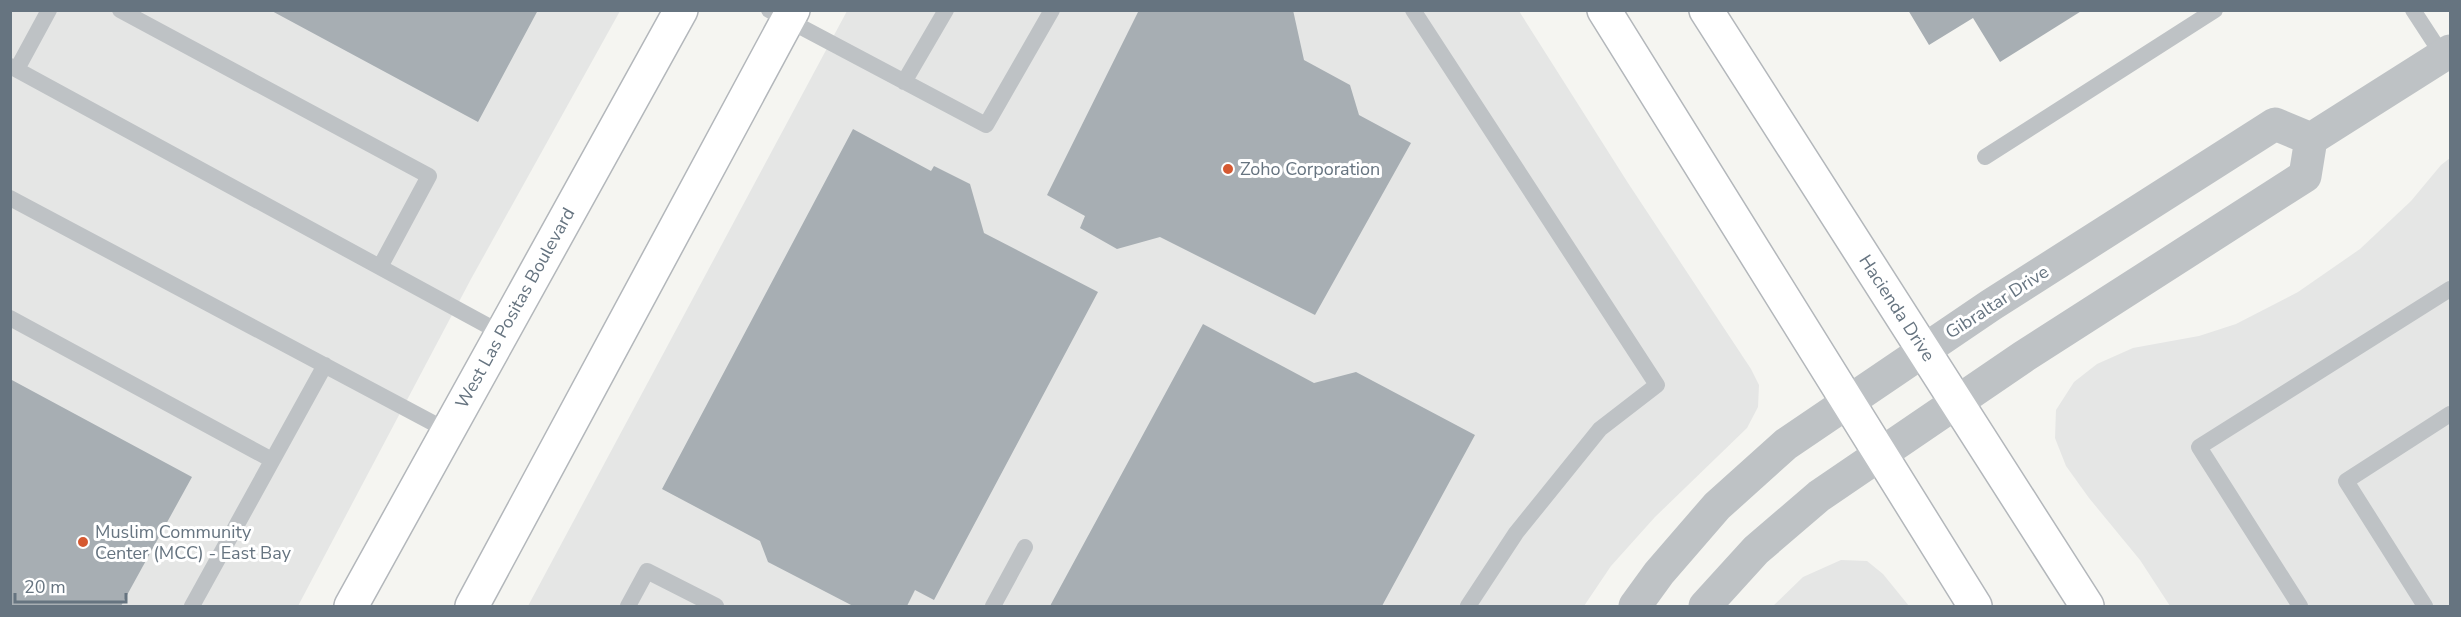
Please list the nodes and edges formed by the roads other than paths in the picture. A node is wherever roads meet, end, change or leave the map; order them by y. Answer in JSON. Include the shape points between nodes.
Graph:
{"nodes":[{"id":1,"x":49,"y":10,"type":"edge"},
{"id":2,"x":120,"y":10,"type":"edge"},
{"id":3,"x":681,"y":10,"type":"edge"},
{"id":4,"x":946,"y":10,"type":"edge"},
{"id":5,"x":1052,"y":10,"type":"edge"},
{"id":6,"x":1413,"y":10,"type":"edge"},
{"id":7,"x":1604,"y":10,"type":"edge"},
{"id":8,"x":1706,"y":10,"type":"edge"},
{"id":9,"x":2215,"y":10,"type":"edge"},
{"id":10,"x":2413,"y":10,"type":"edge"},
{"id":11,"x":783,"y":14,"type":"edge"},
{"id":12,"x":2447,"y":54,"type":"edge"},
{"id":13,"x":14,"y":68,"type":"edge"},
{"id":14,"x":904,"y":82,"type":"junction"},
{"id":15,"x":2311,"y":139,"type":"junction"},
{"id":16,"x":1985,"y":157,"type":"dead end"},
{"id":17,"x":10,"y":198,"type":"edge"},
{"id":18,"x":380,"y":267,"type":"junction"},
{"id":19,"x":2451,"y":289,"type":"edge"},
{"id":20,"x":10,"y":318,"type":"edge"},
{"id":21,"x":501,"y":333,"type":"junction"},
{"id":22,"x":1924,"y":350,"type":"junction"},
{"id":23,"x":325,"y":365,"type":"junction"},
{"id":24,"x":1849,"y":401,"type":"junction"},
{"id":25,"x":1957,"y":402,"type":"junction"},
{"id":26,"x":2451,"y":414,"type":"edge"},
{"id":27,"x":448,"y":431,"type":"junction"},
{"id":28,"x":1881,"y":454,"type":"junction"},
{"id":29,"x":272,"y":460,"type":"junction"},
{"id":30,"x":1025,"y":547,"type":"dead end"},
{"id":31,"x":481,"y":604,"type":"edge"},
{"id":32,"x":1473,"y":604,"type":"edge"},
{"id":33,"x":192,"y":606,"type":"edge"},
{"id":34,"x":351,"y":606,"type":"edge"},
{"id":35,"x":628,"y":606,"type":"edge"},
{"id":36,"x":717,"y":606,"type":"edge"},
{"id":37,"x":993,"y":606,"type":"edge"},
{"id":38,"x":1635,"y":606,"type":"edge"},
{"id":39,"x":1705,"y":606,"type":"edge"},
{"id":40,"x":1975,"y":606,"type":"edge"},
{"id":41,"x":2087,"y":606,"type":"edge"},
{"id":42,"x":2300,"y":606,"type":"edge"},
{"id":43,"x":2425,"y":606,"type":"edge"}],
"edges":[{"from":1,"to":13,"type":"lane"},
{"from":2,"to":18,"type":"lane","via":[[429,176]]},
{"from":3,"to":21,"type":"main road","name":"West Las Positas Boulevard"},
{"from":4,"to":14,"type":"lane"},
{"from":5,"to":14,"type":"lane","via":[[986,125]]},
{"from":6,"to":32,"type":"lane","via":[[1657,385],[1600,429],[1516,533]]},
{"from":7,"to":24,"type":"main road"},
{"from":8,"to":22,"type":"main road","name":"Hacienda Drive"},
{"from":9,"to":16,"type":"lane"},
{"from":10,"to":12,"type":"lane"},
{"from":11,"to":14,"type":"lane"},
{"from":11,"to":31,"type":"main road"},
{"from":12,"to":15,"type":"street"},
{"from":13,"to":18,"type":"lane"},
{"from":15,"to":22,"type":"street","name":"Gibraltar Drive","via":[[2275,124]]},
{"from":15,"to":25,"type":"street","via":[[2304,176]]},
{"from":17,"to":23,"type":"lane"},
{"from":18,"to":21,"type":"lane"},
{"from":19,"to":42,"type":"lane","via":[[2199,447]]},
{"from":20,"to":29,"type":"lane"},
{"from":21,"to":27,"type":"main road","name":"West Las Positas Boulevard"},
{"from":22,"to":24,"type":"street","name":"Gibraltar Drive"},
{"from":22,"to":25,"type":"main road","name":"Hacienda Drive"},
{"from":23,"to":27,"type":"lane"},
{"from":23,"to":29,"type":"lane"},
{"from":24,"to":28,"type":"main road"},
{"from":24,"to":38,"type":"street","name":"Gibraltar Drive","via":[[1785,444],[1718,506]]},
{"from":25,"to":28,"type":"street"},
{"from":25,"to":41,"type":"main road","name":"Hacienda Drive"},
{"from":26,"to":43,"type":"lane","via":[[2346,481]]},
{"from":27,"to":34,"type":"main road","name":"West Las Positas Boulevard"},
{"from":28,"to":39,"type":"street","via":[[1819,496],[1756,550]]},
{"from":28,"to":40,"type":"main road"},
{"from":29,"to":33,"type":"lane"},
{"from":30,"to":37,"type":"lane"},
{"from":35,"to":36,"type":"lane","via":[[648,571]]}]}
